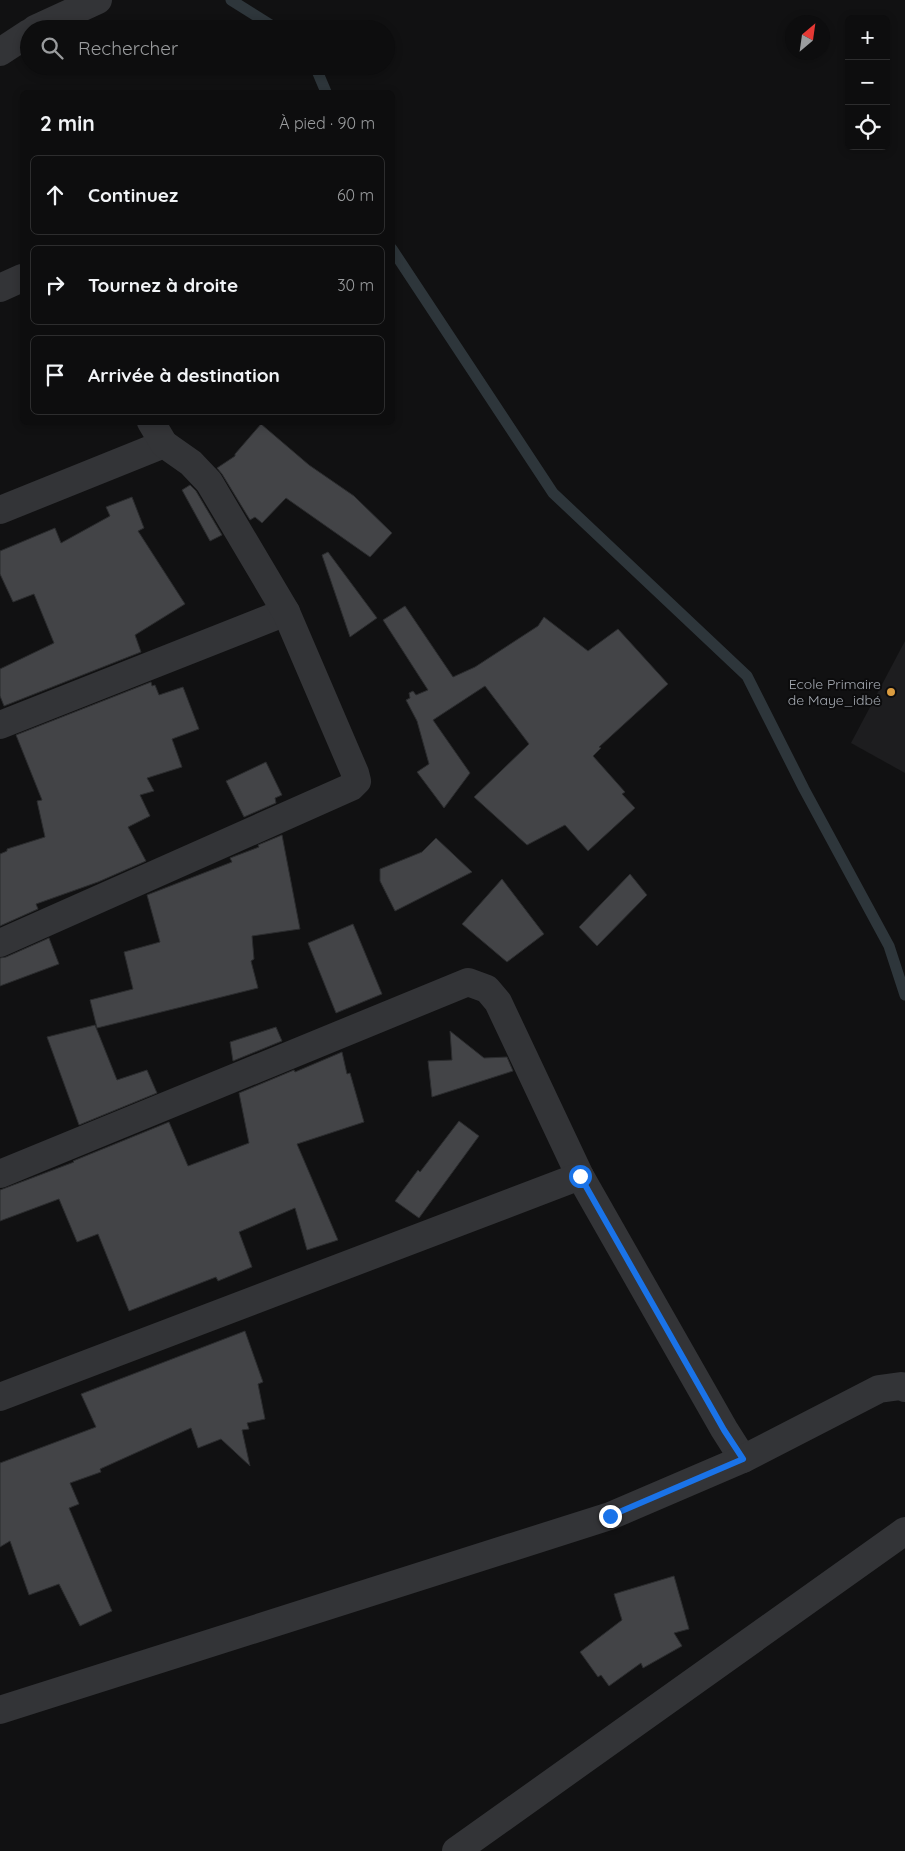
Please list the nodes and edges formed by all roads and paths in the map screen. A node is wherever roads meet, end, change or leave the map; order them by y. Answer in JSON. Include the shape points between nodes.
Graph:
{"nodes":[{"id":1,"x":98,"y":0,"type":"edge"},
{"id":2,"x":55,"y":20,"type":"edge"},
{"id":3,"x":20,"y":39,"type":"edge"},
{"id":4,"x":0,"y":52,"type":"edge"},
{"id":5,"x":20,"y":279,"type":"edge"},
{"id":6,"x":0,"y":288,"type":"edge"},
{"id":7,"x":158,"y":433,"type":"edge"},
{"id":8,"x":0,"y":510,"type":"edge"},
{"id":9,"x":286,"y":612,"type":"junction"},
{"id":10,"x":0,"y":725,"type":"edge"},
{"id":11,"x":0,"y":943,"type":"edge"},
{"id":12,"x":0,"y":1174,"type":"edge"},
{"id":13,"x":580,"y":1176,"type":"junction"},
{"id":14,"x":905,"y":1388,"type":"edge"},
{"id":15,"x":0,"y":1397,"type":"edge"},
{"id":16,"x":743,"y":1459,"type":"junction"},
{"id":17,"x":905,"y":1531,"type":"edge"},
{"id":18,"x":0,"y":1710,"type":"edge"},
{"id":19,"x":456,"y":1851,"type":"edge"}],
"edges":[{"from":1,"to":2,"type":"street"},
{"from":3,"to":4,"type":"street"},
{"from":5,"to":6,"type":"street"},
{"from":7,"to":8,"type":"street"},
{"from":7,"to":9,"type":"street","via":[[210,482]]},
{"from":9,"to":10,"type":"street"},
{"from":9,"to":11,"type":"street","via":[[357,781],[351,787]]},
{"from":12,"to":13,"type":"street","via":[[468,982],[487,989],[498,1002]]},
{"from":13,"to":15,"type":"street"},
{"from":13,"to":16,"type":"street"},
{"from":14,"to":16,"type":"street","via":[[879,1389]]},
{"from":16,"to":18,"type":"street","via":[[610,1516]]},
{"from":17,"to":19,"type":"street"}]}
